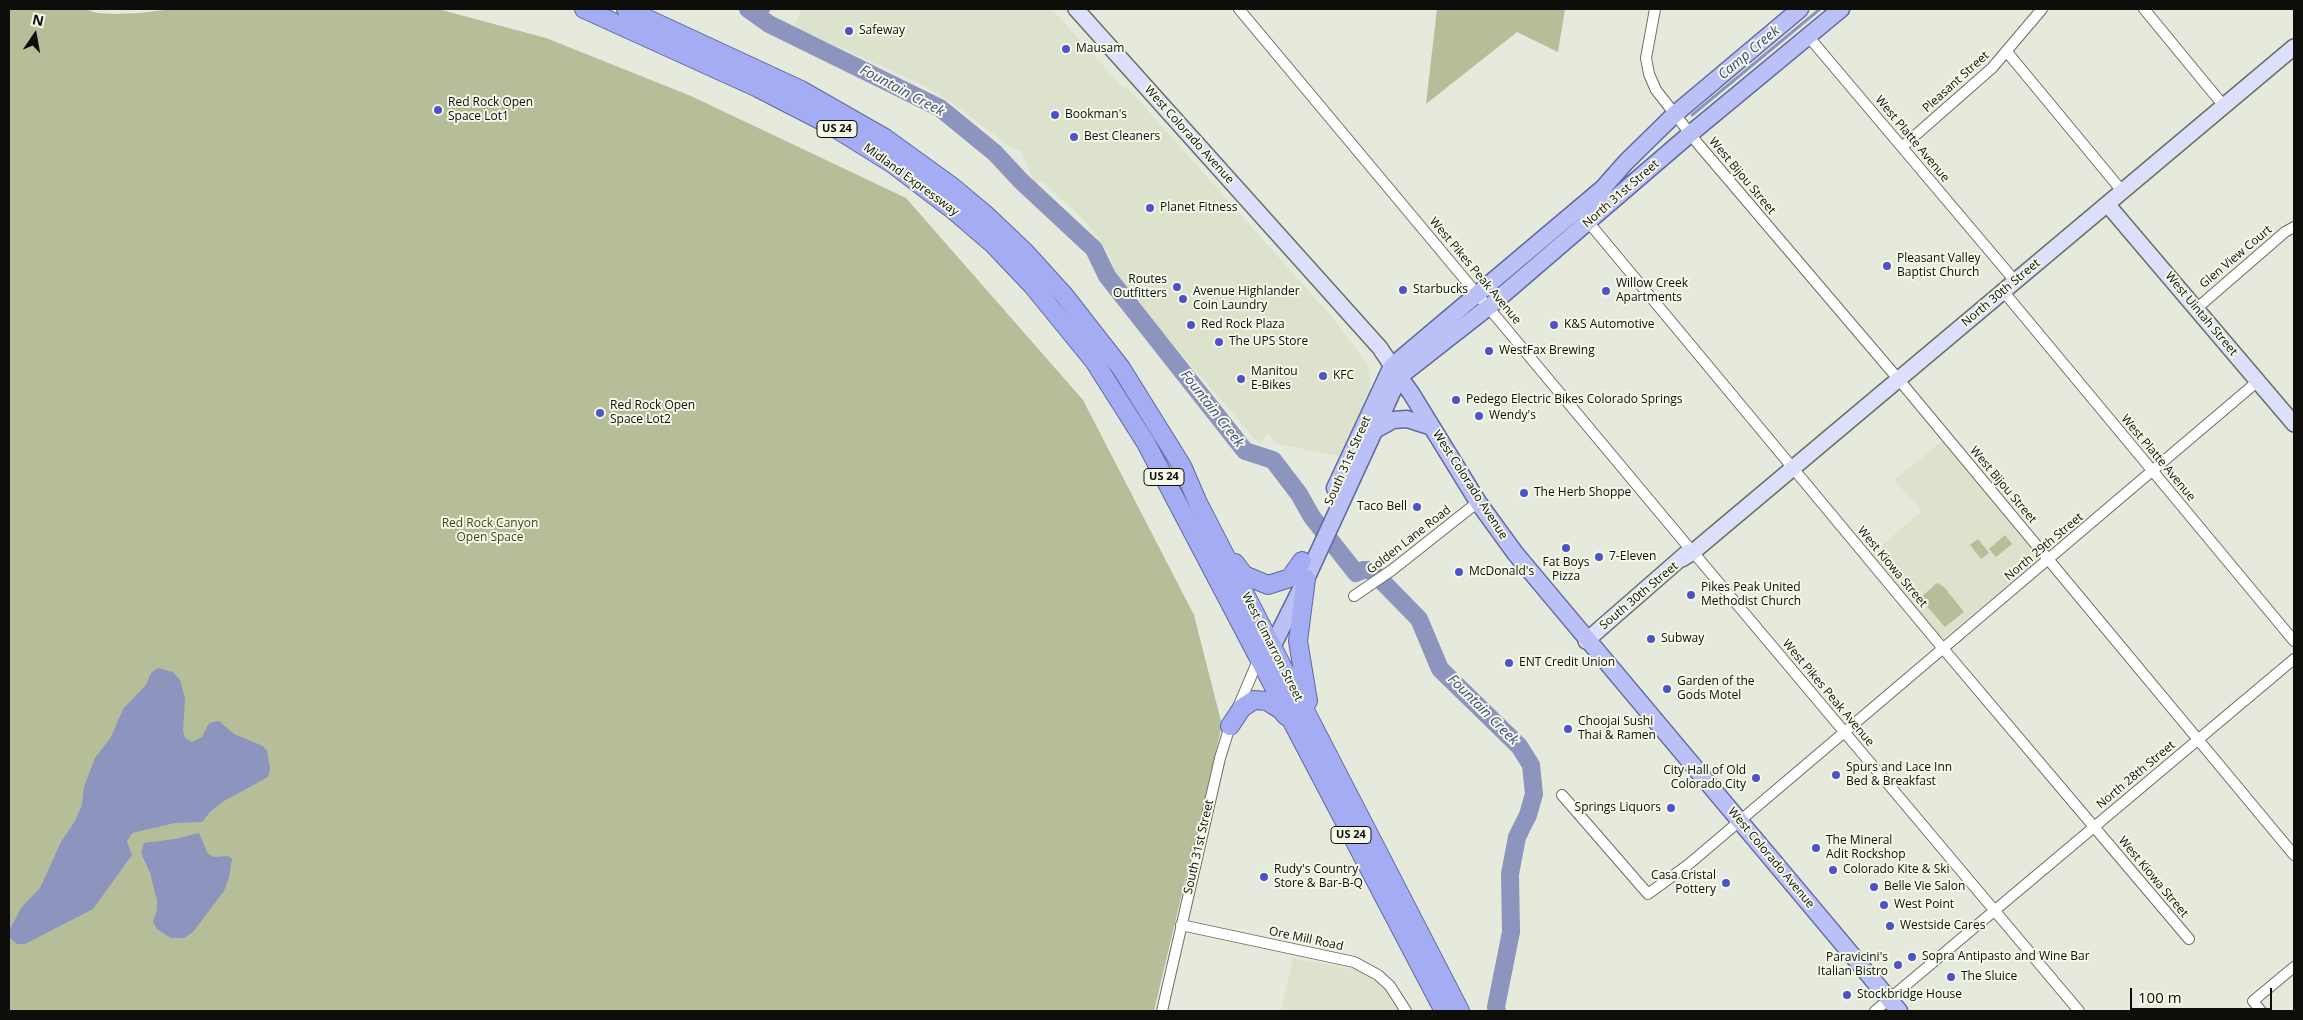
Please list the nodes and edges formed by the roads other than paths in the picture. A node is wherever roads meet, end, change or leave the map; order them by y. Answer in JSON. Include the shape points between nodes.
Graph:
{"nodes":[{"id":1,"x":584,"y":9,"type":"edge"},
{"id":2,"x":626,"y":9,"type":"edge"},
{"id":3,"x":1076,"y":9,"type":"edge"},
{"id":4,"x":1239,"y":9,"type":"edge"},
{"id":5,"x":1656,"y":9,"type":"edge"},
{"id":6,"x":1800,"y":9,"type":"edge"},
{"id":7,"x":1841,"y":9,"type":"edge"},
{"id":8,"x":2042,"y":9,"type":"edge"},
{"id":9,"x":2144,"y":9,"type":"edge"},
{"id":10,"x":1808,"y":36,"type":"junction"},
{"id":11,"x":2294,"y":47,"type":"edge"},
{"id":12,"x":2007,"y":52,"type":"junction"},
{"id":13,"x":2223,"y":105,"type":"junction"},
{"id":14,"x":1675,"y":114,"type":"junction"},
{"id":15,"x":1690,"y":134,"type":"junction"},
{"id":16,"x":1902,"y":147,"type":"junction"},
{"id":17,"x":2122,"y":191,"type":"junction"},
{"id":18,"x":2107,"y":204,"type":"junction"},
{"id":19,"x":1583,"y":216,"type":"junction"},
{"id":20,"x":2294,"y":227,"type":"edge"},
{"id":21,"x":2009,"y":286,"type":"junction"},
{"id":22,"x":1064,"y":295,"type":"joint"},
{"id":23,"x":1483,"y":301,"type":"junction"},
{"id":24,"x":1051,"y":308,"type":"joint"},
{"id":25,"x":2196,"y":309,"type":"junction"},
{"id":26,"x":1396,"y":372,"type":"junction"},
{"id":27,"x":1898,"y":379,"type":"junction"},
{"id":28,"x":2258,"y":381,"type":"junction"},
{"id":29,"x":2294,"y":424,"type":"edge"},
{"id":30,"x":1432,"y":427,"type":"junction"},
{"id":31,"x":1374,"y":430,"type":"junction"},
{"id":32,"x":1793,"y":468,"type":"junction"},
{"id":33,"x":2153,"y":471,"type":"junction"},
{"id":34,"x":1478,"y":502,"type":"junction"},
{"id":35,"x":1198,"y":503,"type":"junction"},
{"id":36,"x":1331,"y":511,"type":"junction"},
{"id":37,"x":1310,"y":552,"type":"junction"},
{"id":38,"x":1688,"y":554,"type":"junction"},
{"id":39,"x":2049,"y":560,"type":"junction"},
{"id":40,"x":1306,"y":578,"type":"junction"},
{"id":41,"x":1354,"y":596,"type":"dead end"},
{"id":42,"x":1586,"y":641,"type":"junction"},
{"id":43,"x":2294,"y":641,"type":"edge"},
{"id":44,"x":1266,"y":647,"type":"junction"},
{"id":45,"x":1942,"y":648,"type":"junction"},
{"id":46,"x":2294,"y":659,"type":"edge"},
{"id":47,"x":1230,"y":726,"type":"junction"},
{"id":48,"x":1294,"y":726,"type":"junction"},
{"id":49,"x":1844,"y":731,"type":"junction"},
{"id":50,"x":1318,"y":736,"type":"junction"},
{"id":51,"x":2198,"y":740,"type":"junction"},
{"id":52,"x":1562,"y":795,"type":"dead end"},
{"id":53,"x":1740,"y":820,"type":"junction"},
{"id":54,"x":2094,"y":827,"type":"junction"},
{"id":55,"x":2294,"y":855,"type":"edge"},
{"id":56,"x":1994,"y":911,"type":"junction"},
{"id":57,"x":1181,"y":925,"type":"junction"},
{"id":58,"x":2189,"y":939,"type":"dead end"},
{"id":59,"x":2294,"y":967,"type":"edge"},
{"id":60,"x":1894,"y":1005,"type":"edge"},
{"id":61,"x":1162,"y":1011,"type":"edge"},
{"id":62,"x":1406,"y":1011,"type":"edge"},
{"id":63,"x":1444,"y":1011,"type":"edge"},
{"id":64,"x":1460,"y":1011,"type":"edge"},
{"id":65,"x":1875,"y":1011,"type":"edge"},
{"id":66,"x":2080,"y":1011,"type":"edge"},
{"id":67,"x":2261,"y":1011,"type":"edge"}],
"edges":[{"from":1,"to":24,"type":"highway","name":"Midland Expressway","number":"US 24","via":[[791,104],[874,152],[972,226]]},
{"from":2,"to":22,"type":"highway","name":"Midland Expressway","number":"US 24","via":[[801,90],[885,138],[975,205],[1025,252]]},
{"from":3,"to":26,"type":"main road","name":"West Colorado Avenue","via":[[1380,348]]},
{"from":4,"to":23,"type":"street","name":"West Pikes Peak Avenue"},
{"from":5,"to":14,"type":"street","name":"West Bijou Street","via":[[1646,58],[1656,90]]},
{"from":6,"to":14,"type":"main road","name":"North 31st Street"},
{"from":7,"to":10,"type":"main road","name":"North 31st Street"},
{"from":8,"to":12,"type":"street","name":"Pleasant Street"},
{"from":9,"to":13,"type":"street"},
{"from":10,"to":15,"type":"main road","name":"North 31st Street"},
{"from":10,"to":16,"type":"street","name":"West Platte Avenue"},
{"from":11,"to":13,"type":"main road","name":"North 30th Street"},
{"from":12,"to":16,"type":"street","name":"Pleasant Street"},
{"from":12,"to":17,"type":"street"},
{"from":13,"to":17,"type":"main road","name":"North 30th Street"},
{"from":14,"to":15,"type":"street","name":"West Bijou Street"},
{"from":14,"to":19,"type":"main road","name":"North 31st Street","via":[[1626,162]]},
{"from":15,"to":19,"type":"main road","name":"North 31st Street"},
{"from":15,"to":27,"type":"street","name":"West Bijou Street"},
{"from":16,"to":21,"type":"street","name":"West Platte Avenue"},
{"from":17,"to":18,"type":"main road","name":"North 30th Street"},
{"from":18,"to":21,"type":"main road","name":"North 30th Street"},
{"from":18,"to":25,"type":"main road","name":"West Uintah Street"},
{"from":19,"to":23,"type":"main road","name":"North 31st Street"},
{"from":19,"to":32,"type":"street","name":"West Kiowa Street"},
{"from":20,"to":25,"type":"street","name":"Glen View Court"},
{"from":21,"to":27,"type":"main road","name":"North 30th Street"},
{"from":21,"to":33,"type":"street","name":"West Platte Avenue"},
{"from":22,"to":35,"type":"highway","name":"West Cimarron Street","number":"US 24","via":[[1137,394],[1182,466]]},
{"from":23,"to":26,"type":"main road","name":"South 31st Street","via":[[1406,352]]},
{"from":23,"to":38,"type":"street","name":"West Pikes Peak Avenue"},
{"from":24,"to":44,"type":"highway","name":"West Cimarron Street","number":"US 24","via":[[1094,361],[1129,414]]},
{"from":25,"to":28,"type":"main road","name":"West Uintah Street"},
{"from":26,"to":30,"type":"main road","name":"West Colorado Avenue"},
{"from":26,"to":31,"type":"main road","name":"South 31st Street"},
{"from":26,"to":36,"type":"main road","name":"South 31st Street"},
{"from":27,"to":32,"type":"main road","name":"North 30th Street"},
{"from":27,"to":39,"type":"street","name":"West Bijou Street"},
{"from":28,"to":29,"type":"main road","name":"West Uintah Street"},
{"from":28,"to":33,"type":"street","name":"North 29th Street"},
{"from":30,"to":31,"type":"main road","via":[[1407,419],[1392,420]]},
{"from":30,"to":34,"type":"main road","name":"West Colorado Avenue"},
{"from":31,"to":36,"type":"main road","name":"South 31st Street"},
{"from":32,"to":38,"type":"main road","name":"North 30th Street"},
{"from":32,"to":45,"type":"street","name":"West Kiowa Street"},
{"from":33,"to":39,"type":"street","name":"North 29th Street"},
{"from":33,"to":43,"type":"street","name":"West Platte Avenue"},
{"from":34,"to":41,"type":"street","name":"Golden Lane Road"},
{"from":34,"to":42,"type":"main road","name":"West Colorado Avenue","via":[[1514,553]]},
{"from":35,"to":37,"type":"highway","via":[[1244,575],[1273,584],[1290,578]]},
{"from":35,"to":44,"type":"highway","name":"West Cimarron Street","number":"US 24"},
{"from":36,"to":37,"type":"main road","name":"South 31st Street"},
{"from":37,"to":40,"type":"main road","name":"South 31st Street"},
{"from":37,"to":44,"type":"main road","name":"South 31st Street"},
{"from":38,"to":42,"type":"main road","name":"South 30th Street"},
{"from":38,"to":49,"type":"street","name":"West Pikes Peak Avenue"},
{"from":39,"to":45,"type":"street","name":"North 29th Street"},
{"from":39,"to":51,"type":"street","name":"West Bijou Street"},
{"from":40,"to":44,"type":"main road","name":"South 31st Street"},
{"from":40,"to":50,"type":"highway","via":[[1298,629],[1299,652],[1303,682]]},
{"from":42,"to":53,"type":"main road","name":"West Colorado Avenue"},
{"from":44,"to":47,"type":"street","name":"South 31st Street"},
{"from":44,"to":48,"type":"highway","name":"West Cimarron Street","number":"US 24"},
{"from":44,"to":50,"type":"highway","name":"West Cimarron Street","number":"US 24"},
{"from":45,"to":49,"type":"street","name":"North 29th Street"},
{"from":45,"to":54,"type":"street","name":"West Kiowa Street"},
{"from":46,"to":51,"type":"street","name":"North 28th Street"},
{"from":47,"to":48,"type":"highway","via":[[1242,708],[1254,700],[1274,705]]},
{"from":47,"to":57,"type":"street","name":"South 31st Street"},
{"from":48,"to":63,"type":"highway","name":"West Cimarron Street","number":"US 24"},
{"from":49,"to":53,"type":"street","name":"North 29th Street"},
{"from":49,"to":56,"type":"street","name":"West Pikes Peak Avenue"},
{"from":50,"to":64,"type":"highway","name":"West Cimarron Street","number":"US 24"},
{"from":51,"to":54,"type":"street","name":"North 28th Street"},
{"from":51,"to":55,"type":"street","name":"West Bijou Street"},
{"from":52,"to":53,"type":"street","name":"North 29th Street","via":[[1648,894]]},
{"from":53,"to":60,"type":"main road","name":"West Colorado Avenue"},
{"from":54,"to":56,"type":"street","name":"North 28th Street"},
{"from":54,"to":58,"type":"street","name":"West Kiowa Street"},
{"from":56,"to":60,"type":"street","name":"North 28th Street"},
{"from":56,"to":66,"type":"street","name":"West Pikes Peak Avenue"},
{"from":57,"to":61,"type":"street","name":"South 31st Street"},
{"from":57,"to":62,"type":"street","name":"Ore Mill Road","via":[[1354,962],[1378,974]]},
{"from":59,"to":67,"type":"street","via":[[2253,1001]]},
{"from":60,"to":65,"type":"street","name":"North 28th Street"}]}
